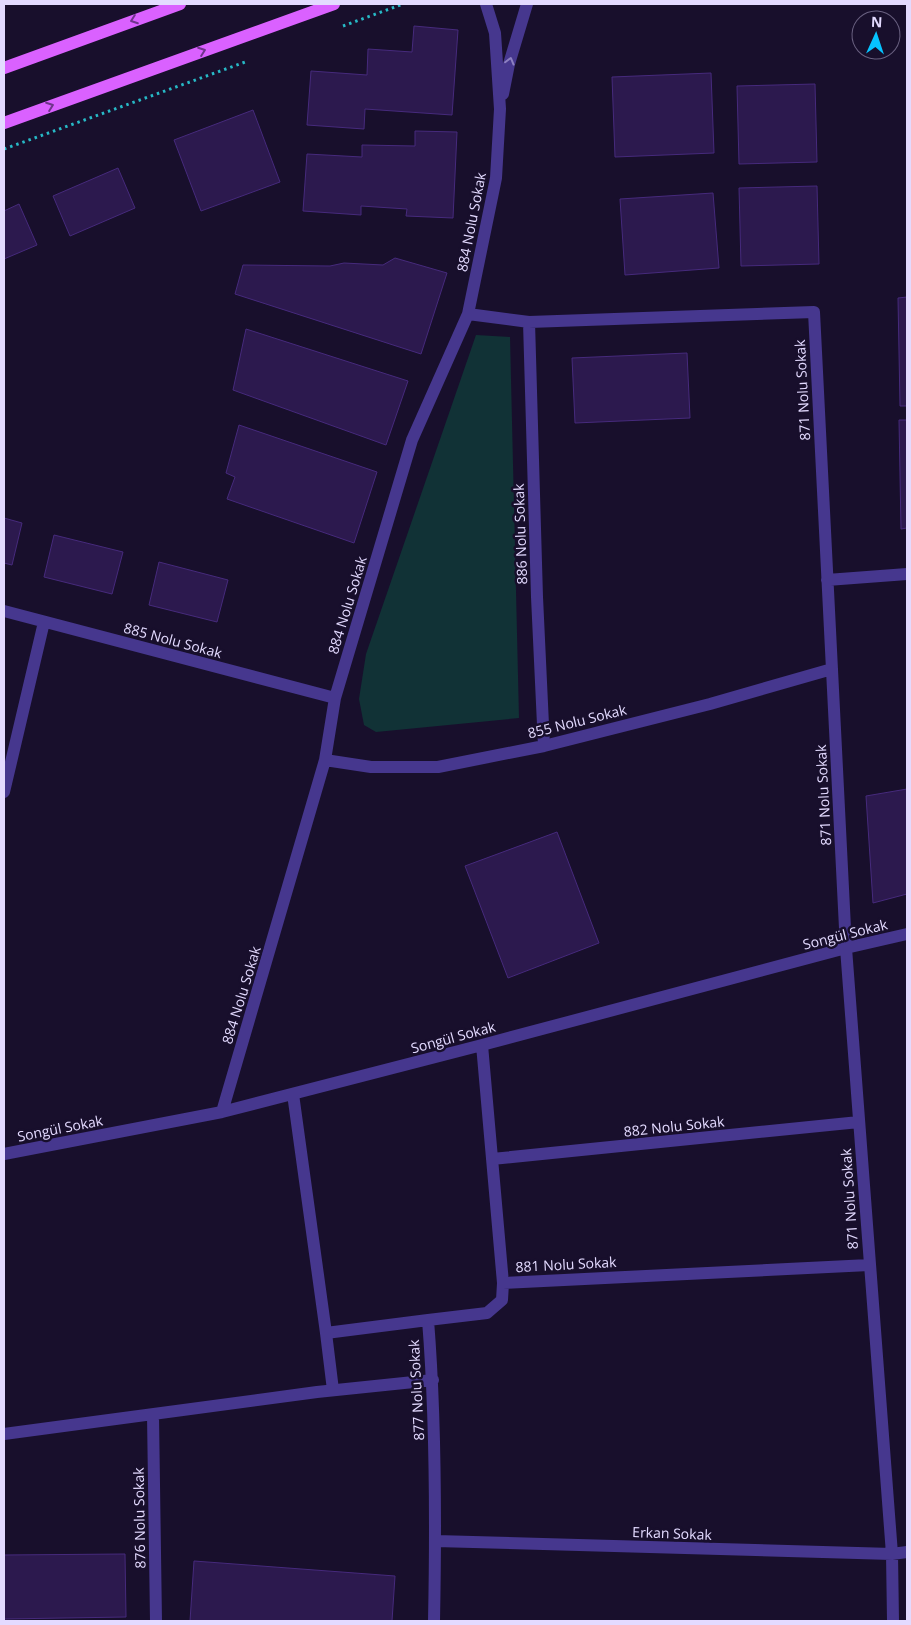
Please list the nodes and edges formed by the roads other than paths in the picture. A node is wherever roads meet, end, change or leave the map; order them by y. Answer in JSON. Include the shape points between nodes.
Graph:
{"nodes":[{"id":1,"x":180,"y":4,"type":"edge"},
{"id":2,"x":334,"y":4,"type":"edge"},
{"id":3,"x":486,"y":4,"type":"edge"},
{"id":4,"x":527,"y":4,"type":"edge"},
{"id":5,"x":4,"y":68,"type":"edge"},
{"id":6,"x":500,"y":109,"type":"junction"},
{"id":7,"x":4,"y":123,"type":"edge"},
{"id":8,"x":468,"y":314,"type":"junction"},
{"id":9,"x":529,"y":322,"type":"junction"},
{"id":10,"x":907,"y":574,"type":"edge"},
{"id":11,"x":827,"y":580,"type":"junction"},
{"id":12,"x":4,"y":611,"type":"edge"},
{"id":13,"x":44,"y":622,"type":"junction"},
{"id":14,"x":832,"y":669,"type":"junction"},
{"id":15,"x":335,"y":698,"type":"junction"},
{"id":16,"x":544,"y":746,"type":"junction"},
{"id":17,"x":325,"y":760,"type":"junction"},
{"id":18,"x":4,"y":792,"type":"edge"},
{"id":19,"x":907,"y":934,"type":"edge"},
{"id":20,"x":846,"y":948,"type":"junction"},
{"id":21,"x":482,"y":1045,"type":"junction"},
{"id":22,"x":293,"y":1094,"type":"junction"},
{"id":23,"x":222,"y":1112,"type":"junction"},
{"id":24,"x":859,"y":1122,"type":"junction"},
{"id":25,"x":4,"y":1154,"type":"edge"},
{"id":26,"x":492,"y":1159,"type":"junction"},
{"id":27,"x":869,"y":1265,"type":"junction"},
{"id":28,"x":503,"y":1283,"type":"junction"},
{"id":29,"x":428,"y":1320,"type":"junction"},
{"id":30,"x":326,"y":1333,"type":"junction"},
{"id":31,"x":433,"y":1380,"type":"junction"},
{"id":32,"x":334,"y":1390,"type":"junction"},
{"id":33,"x":153,"y":1414,"type":"junction"},
{"id":34,"x":4,"y":1434,"type":"edge"},
{"id":35,"x":436,"y":1541,"type":"junction"},
{"id":36,"x":907,"y":1552,"type":"edge"},
{"id":37,"x":892,"y":1554,"type":"junction"},
{"id":38,"x":156,"y":1621,"type":"edge"},
{"id":39,"x":434,"y":1621,"type":"edge"},
{"id":40,"x":893,"y":1621,"type":"edge"}],
"edges":[{"from":1,"to":5,"type":"main road","one_way":true},
{"from":7,"to":2,"type":"main road","one_way":true},
{"from":3,"to":6,"type":"street","via":[[495,33]]},
{"from":6,"to":4,"type":"street","one_way":true},
{"from":6,"to":8,"type":"street","name":"884 Nolu Sokak","via":[[496,178]]},
{"from":8,"to":9,"type":"street","name":"871 Nolu Sokak"},
{"from":8,"to":15,"type":"street","name":"884 Nolu Sokak","via":[[412,440]]},
{"from":9,"to":11,"type":"street","name":"871 Nolu Sokak","via":[[814,312]]},
{"from":9,"to":16,"type":"street","name":"886 Nolu Sokak"},
{"from":10,"to":11,"type":"street"},
{"from":11,"to":14,"type":"street","name":"871 Nolu Sokak"},
{"from":12,"to":13,"type":"street","name":"885 Nolu Sokak"},
{"from":13,"to":15,"type":"street","name":"885 Nolu Sokak"},
{"from":13,"to":18,"type":"street"},
{"from":14,"to":16,"type":"street","name":"855 Nolu Sokak"},
{"from":14,"to":20,"type":"street","name":"871 Nolu Sokak"},
{"from":15,"to":17,"type":"street","name":"884 Nolu Sokak"},
{"from":16,"to":17,"type":"street","name":"855 Nolu Sokak","via":[[438,767],[371,767]]},
{"from":17,"to":23,"type":"street","name":"884 Nolu Sokak"},
{"from":19,"to":20,"type":"street","name":"Songül Sokak"},
{"from":20,"to":21,"type":"street","name":"Songül Sokak"},
{"from":20,"to":24,"type":"street","name":"871 Nolu Sokak"},
{"from":21,"to":22,"type":"street","name":"Songül Sokak"},
{"from":21,"to":26,"type":"street","name":"881 Nolu Sokak"},
{"from":22,"to":23,"type":"street","name":"Songül Sokak"},
{"from":22,"to":30,"type":"street"},
{"from":23,"to":25,"type":"street","name":"Songül Sokak"},
{"from":24,"to":26,"type":"street","name":"882 Nolu Sokak"},
{"from":24,"to":27,"type":"street","name":"871 Nolu Sokak"},
{"from":26,"to":28,"type":"street","name":"881 Nolu Sokak"},
{"from":27,"to":28,"type":"street","name":"881 Nolu Sokak"},
{"from":27,"to":37,"type":"street","name":"871 Nolu Sokak"},
{"from":28,"to":29,"type":"street","via":[[502,1300],[487,1313]]},
{"from":29,"to":30,"type":"street","name":"877 Nolu Sokak"},
{"from":29,"to":31,"type":"street","name":"877 Nolu Sokak"},
{"from":30,"to":32,"type":"street"},
{"from":31,"to":32,"type":"street"},
{"from":31,"to":35,"type":"street","name":"877 Nolu Sokak"},
{"from":32,"to":33,"type":"street"},
{"from":33,"to":34,"type":"street"},
{"from":33,"to":38,"type":"street","name":"876 Nolu Sokak"},
{"from":35,"to":37,"type":"street","name":"Erkan Sokak"},
{"from":35,"to":39,"type":"street","name":"877 Nolu Sokak"},
{"from":36,"to":37,"type":"street","name":"Erkan Sokak"},
{"from":37,"to":40,"type":"street","name":"871 Nolu Sokak"}]}
